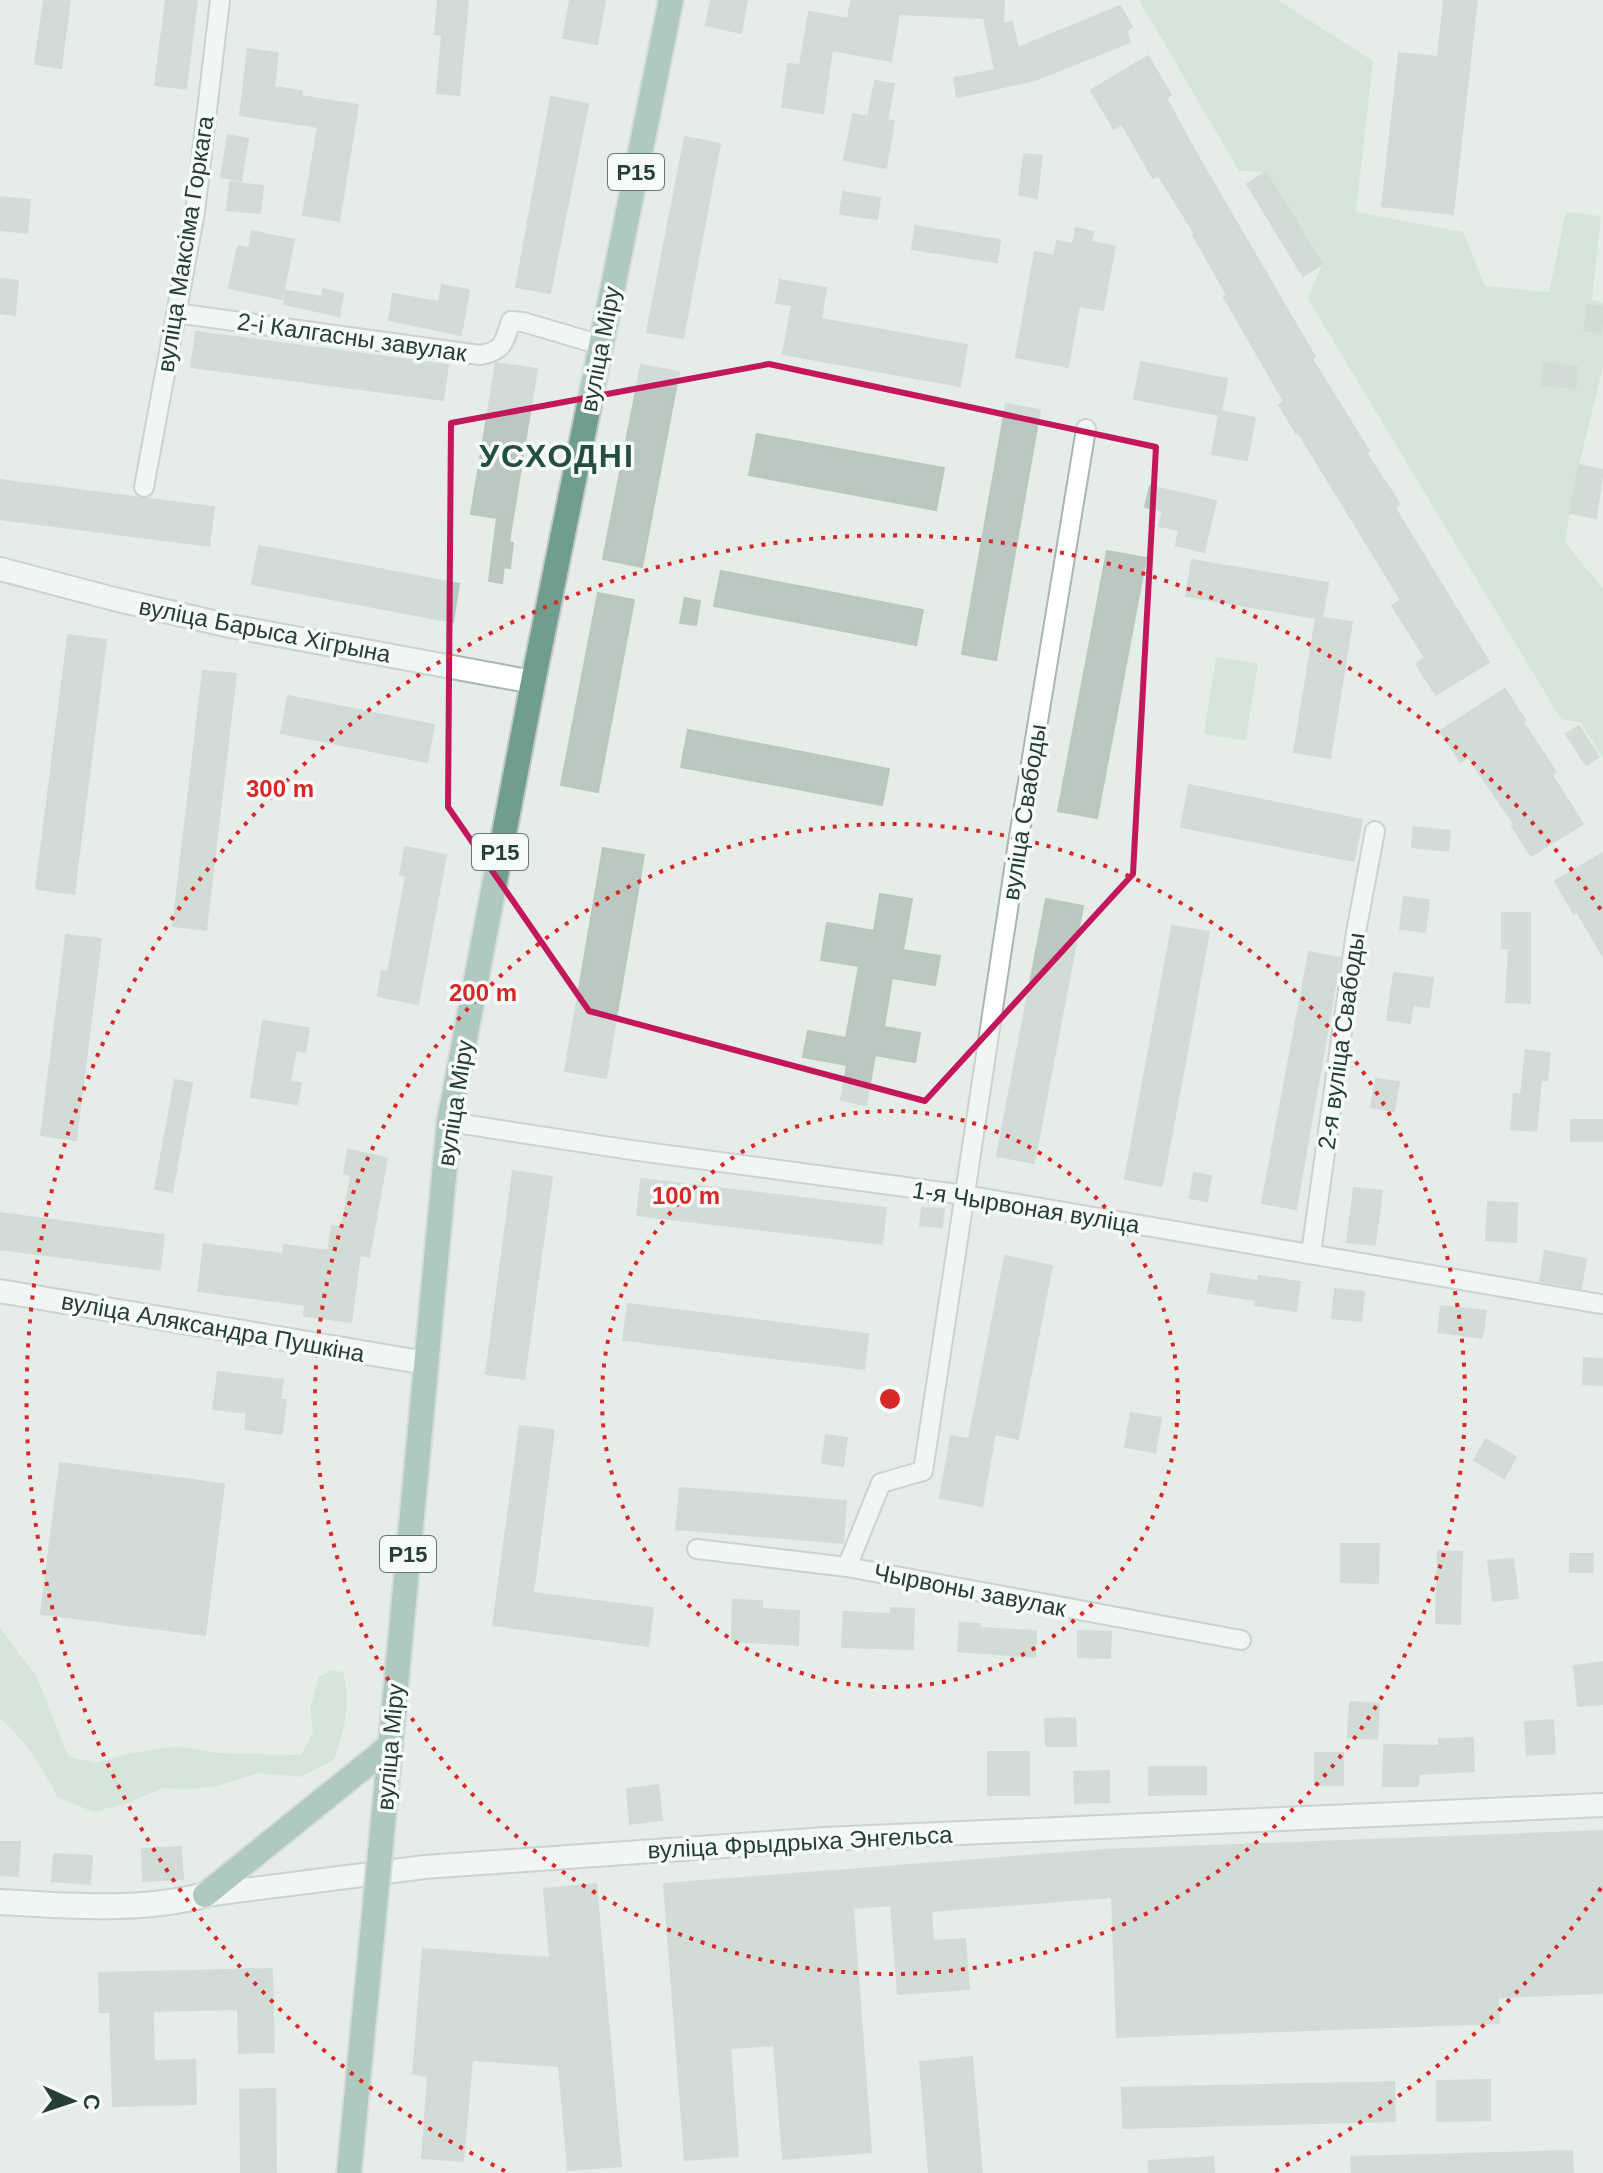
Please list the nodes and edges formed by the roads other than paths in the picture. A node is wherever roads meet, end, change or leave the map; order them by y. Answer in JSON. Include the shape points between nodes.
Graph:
{"nodes":[{"id":1,"x":220,"y":0,"type":"edge"},
{"id":2,"x":671,"y":0,"type":"edge"},
{"id":3,"x":176,"y":313,"type":"junction"},
{"id":4,"x":601,"y":345,"type":"junction"},
{"id":5,"x":1086,"y":429,"type":"dead end"},
{"id":6,"x":144,"y":487,"type":"dead end"},
{"id":7,"x":0,"y":569,"type":"edge"},
{"id":8,"x":533,"y":682,"type":"junction"},
{"id":9,"x":1375,"y":831,"type":"dead end"},
{"id":10,"x":449,"y":1122,"type":"junction"},
{"id":11,"x":965,"y":1195,"type":"junction"},
{"id":12,"x":1311,"y":1253,"type":"junction"},
{"id":13,"x":0,"y":1291,"type":"edge"},
{"id":14,"x":1601,"y":1304,"type":"edge"},
{"id":15,"x":426,"y":1363,"type":"junction"},
{"id":16,"x":697,"y":1549,"type":"dead end"},
{"id":17,"x":847,"y":1567,"type":"junction"},
{"id":18,"x":1241,"y":1640,"type":"dead end"},
{"id":19,"x":391,"y":1745,"type":"junction"},
{"id":20,"x":1603,"y":1805,"type":"edge"},
{"id":21,"x":205,"y":1895,"type":"junction"},
{"id":22,"x":0,"y":1902,"type":"edge"},
{"id":23,"x":349,"y":2173,"type":"edge"}],
"edges":[{"from":1,"to":3,"type":"street","name":"вуліца Максіма Горкага","via":[[195,212]]},
{"from":2,"to":4,"type":"main road","name":"вуліца Міру","number":"Р15"},
{"from":3,"to":4,"type":"street","name":"2-і Калгасны завулак","via":[[480,355],[502,345],[511,321]]},
{"from":3,"to":6,"type":"street","name":"вуліца Максіма Горкага"},
{"from":4,"to":8,"type":"main road","name":"вуліца Міру","number":"Р15"},
{"from":5,"to":11,"type":"street","name":"вуліца Свабоды"},
{"from":7,"to":8,"type":"street","name":"вуліца Барыса Хігрына","via":[[230,626]]},
{"from":8,"to":10,"type":"main road","name":"вуліца Міру","number":"Р15"},
{"from":9,"to":12,"type":"street","name":"2-я вуліца Свабоды"},
{"from":10,"to":11,"type":"street","name":"1-я Чырвоная вуліца"},
{"from":10,"to":15,"type":"main road","name":"вуліца Міру","number":"Р15"},
{"from":11,"to":12,"type":"street","name":"1-я Чырвоная вуліца"},
{"from":11,"to":17,"type":"street","name":"вуліца Свабоды","via":[[923,1471],[881,1483]]},
{"from":12,"to":14,"type":"street","name":"1-я Чырвоная вуліца"},
{"from":13,"to":15,"type":"street","name":"вуліца Аляксандра Пушкіна"},
{"from":15,"to":19,"type":"main road","name":"вуліца Міру","number":"Р15"},
{"from":16,"to":17,"type":"street","name":"Чырвоны завулак"},
{"from":17,"to":18,"type":"street","name":"Чырвоны завулак"},
{"from":19,"to":21,"type":"main road"},
{"from":19,"to":23,"type":"main road","name":"вуліца Міру","number":"Р15","bridge":true},
{"from":20,"to":21,"type":"street","name":"вуліца Фрыдрыха Энгельса","via":[[825,1839],[425,1867]]},
{"from":21,"to":22,"type":"main road","name":"вуліца Фрыдрыха Энгельса","via":[[172,1903]]}]}
